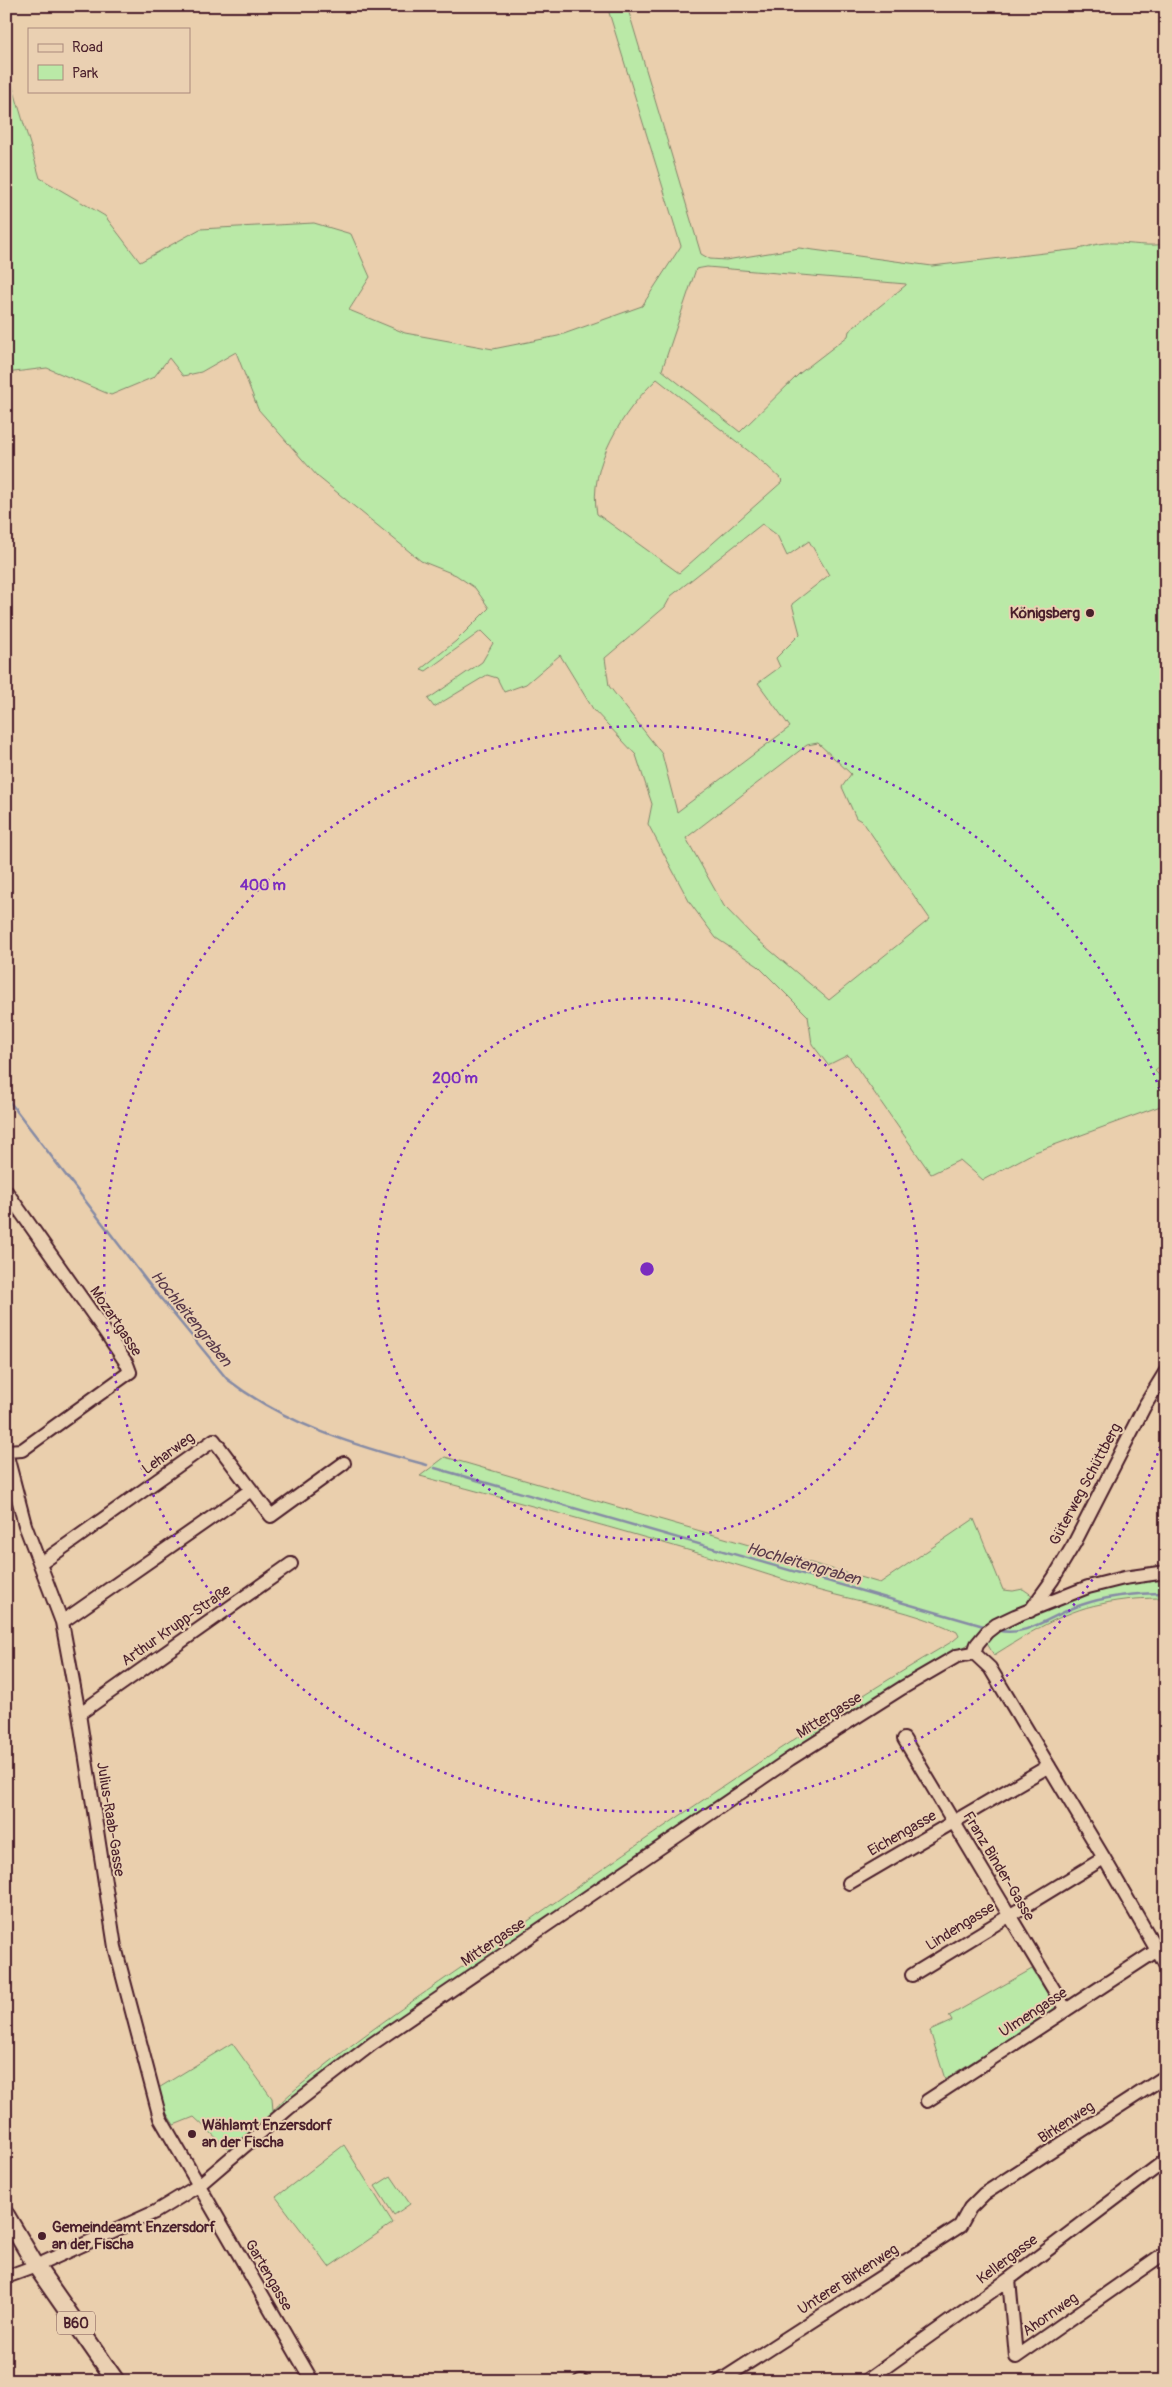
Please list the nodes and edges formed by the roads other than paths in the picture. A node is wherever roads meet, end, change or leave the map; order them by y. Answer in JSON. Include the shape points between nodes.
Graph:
{"nodes":[{"id":1,"x":6,"y":1191,"type":"edge"},
{"id":2,"x":1166,"y":1371,"type":"edge"},
{"id":3,"x":6,"y":1452,"type":"edge"},
{"id":4,"x":344,"y":1464,"type":"dead end"},
{"id":5,"x":251,"y":1490,"type":"junction"},
{"id":6,"x":40,"y":1564,"type":"junction"},
{"id":7,"x":291,"y":1564,"type":"dead end"},
{"id":8,"x":1165,"y":1572,"type":"edge"},
{"id":9,"x":1053,"y":1579,"type":"junction"},
{"id":10,"x":1059,"y":1598,"type":"junction"},
{"id":11,"x":1030,"y":1610,"type":"junction"},
{"id":12,"x":62,"y":1622,"type":"junction"},
{"id":13,"x":974,"y":1653,"type":"junction"},
{"id":14,"x":79,"y":1714,"type":"junction"},
{"id":15,"x":904,"y":1739,"type":"dead end"},
{"id":16,"x":1049,"y":1766,"type":"junction"},
{"id":17,"x":954,"y":1823,"type":"junction"},
{"id":18,"x":1104,"y":1858,"type":"junction"},
{"id":19,"x":849,"y":1883,"type":"dead end"},
{"id":20,"x":1009,"y":1914,"type":"junction"},
{"id":21,"x":1156,"y":1951,"type":"junction"},
{"id":22,"x":1166,"y":1966,"type":"edge"},
{"id":23,"x":912,"y":1976,"type":"dead end"},
{"id":24,"x":1066,"y":2010,"type":"junction"},
{"id":25,"x":1166,"y":2076,"type":"edge"},
{"id":26,"x":927,"y":2101,"type":"dead end"},
{"id":27,"x":1166,"y":2160,"type":"edge"},
{"id":28,"x":198,"y":2186,"type":"junction"},
{"id":29,"x":984,"y":2194,"type":"joint"},
{"id":30,"x":6,"y":2215,"type":"edge"},
{"id":31,"x":1166,"y":2252,"type":"edge"},
{"id":32,"x":36,"y":2266,"type":"junction"},
{"id":33,"x":6,"y":2276,"type":"edge"},
{"id":34,"x":1008,"y":2279,"type":"junction"},
{"id":35,"x":116,"y":2381,"type":"edge"},
{"id":36,"x":312,"y":2381,"type":"edge"},
{"id":37,"x":720,"y":2381,"type":"edge"},
{"id":38,"x":866,"y":2381,"type":"edge"}],
"edges":[{"from":1,"to":3,"type":"street","name":"Mozartgasse","via":[[118,1350],[130,1372],[22,1450]]},
{"from":2,"to":9,"type":"street","name":"Güterweg Schüttberg"},
{"from":3,"to":6,"type":"street","name":"Julius-Raab-Gasse","via":[[25,1525]]},
{"from":4,"to":5,"type":"street","name":"Leharweg","via":[[271,1516]]},
{"from":5,"to":6,"type":"street","name":"Leharweg","via":[[214,1440]]},
{"from":5,"to":12,"type":"street"},
{"from":6,"to":12,"type":"street","name":"Julius-Raab-Gasse"},
{"from":7,"to":14,"type":"street","name":"Arthur Krupp-Straße"},
{"from":8,"to":10,"type":"street","via":[[1097,1585]]},
{"from":9,"to":10,"type":"street"},
{"from":9,"to":11,"type":"street","name":"Güterweg Schüttberg"},
{"from":10,"to":11,"type":"street"},
{"from":11,"to":13,"type":"street","via":[[991,1628]]},
{"from":12,"to":14,"type":"street","name":"Julius-Raab-Gasse"},
{"from":13,"to":16,"type":"street","via":[[990,1668]]},
{"from":13,"to":28,"type":"street","name":"Mittergasse","via":[[956,1656],[790,1759],[372,2044],[289,2108]]},
{"from":14,"to":28,"type":"street","name":"Julius-Raab-Gasse","via":[[114,1947],[160,2118]]},
{"from":15,"to":17,"type":"street","name":"Franz Binder-Gasse"},
{"from":16,"to":17,"type":"street","name":"Eichengasse"},
{"from":16,"to":18,"type":"street"},
{"from":17,"to":19,"type":"street","name":"Eichengasse"},
{"from":17,"to":20,"type":"street","name":"Franz Binder-Gasse"},
{"from":18,"to":20,"type":"street","name":"Lindengasse"},
{"from":18,"to":21,"type":"street"},
{"from":20,"to":23,"type":"street","name":"Lindengasse"},
{"from":20,"to":24,"type":"street","name":"Franz Binder-Gasse"},
{"from":21,"to":22,"type":"street"},
{"from":21,"to":24,"type":"street","name":"Ulmengasse"},
{"from":24,"to":26,"type":"street","name":"Ulmengasse"},
{"from":25,"to":29,"type":"street","name":"Birkenweg"},
{"from":27,"to":34,"type":"street","name":"Kellergasse"},
{"from":28,"to":32,"type":"street","name":"Mittergasse","via":[[155,2212]]},
{"from":28,"to":36,"type":"street","name":"Gartengasse"},
{"from":29,"to":37,"type":"street","name":"Unterer Birkenweg","via":[[970,2208],[960,2226]]},
{"from":30,"to":32,"type":"main road","number":"B60"},
{"from":31,"to":34,"type":"street","name":"Ahornweg","via":[[1016,2357]]},
{"from":32,"to":33,"type":"street","name":"Mittergasse"},
{"from":32,"to":35,"type":"main road","number":"B60"},
{"from":34,"to":38,"type":"street","name":"Kellergasse"}]}
